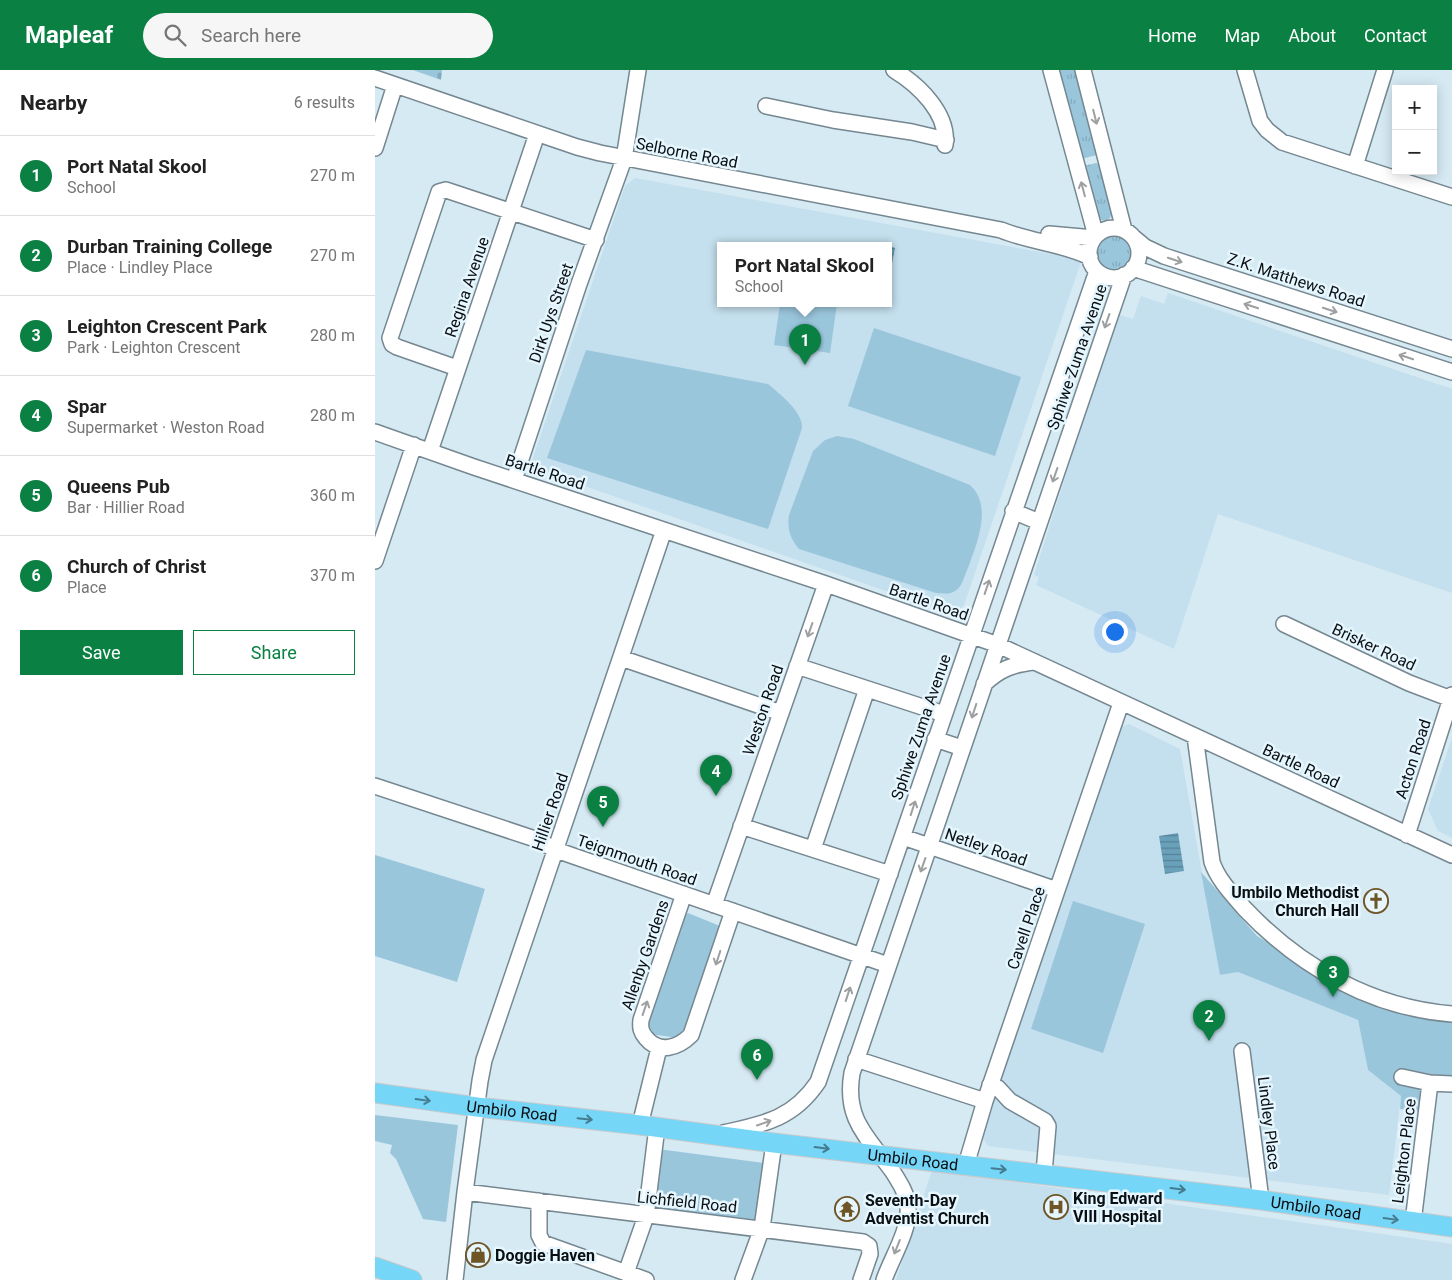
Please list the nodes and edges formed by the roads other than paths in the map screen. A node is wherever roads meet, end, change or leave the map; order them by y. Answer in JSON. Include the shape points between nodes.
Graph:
{"nodes":[{"id":1,"x":638,"y":70,"type":"edge"},
{"id":2,"x":894,"y":70,"type":"edge"},
{"id":3,"x":1051,"y":70,"type":"edge"},
{"id":4,"x":1083,"y":70,"type":"edge"},
{"id":5,"x":1245,"y":70,"type":"edge"},
{"id":6,"x":1385,"y":70,"type":"edge"},
{"id":7,"x":375,"y":78,"type":"edge"},
{"id":8,"x":395,"y":85,"type":"junction"},
{"id":9,"x":766,"y":106,"type":"dead end"},
{"id":10,"x":537,"y":134,"type":"junction"},
{"id":11,"x":375,"y":148,"type":"edge"},
{"id":12,"x":623,"y":158,"type":"junction"},
{"id":13,"x":1355,"y":166,"type":"junction"},
{"id":14,"x":1452,"y":197,"type":"edge"},
{"id":15,"x":510,"y":212,"type":"junction"},
{"id":16,"x":1001,"y":230,"type":"junction"},
{"id":17,"x":1128,"y":234,"type":"junction"},
{"id":18,"x":1095,"y":237,"type":"junction"},
{"id":19,"x":596,"y":240,"type":"junction"},
{"id":20,"x":1090,"y":257,"type":"junction"},
{"id":21,"x":1097,"y":271,"type":"junction"},
{"id":22,"x":1129,"y":272,"type":"junction"},
{"id":23,"x":1452,"y":349,"type":"edge"},
{"id":24,"x":457,"y":368,"type":"junction"},
{"id":25,"x":1452,"y":372,"type":"edge"},
{"id":26,"x":1055,"y":388,"type":"junction"},
{"id":27,"x":1081,"y":398,"type":"junction"},
{"id":28,"x":375,"y":432,"type":"edge"},
{"id":29,"x":414,"y":446,"type":"junction"},
{"id":30,"x":430,"y":451,"type":"junction"},
{"id":31,"x":514,"y":480,"type":"junction"},
{"id":32,"x":1013,"y":511,"type":"junction"},
{"id":33,"x":1039,"y":522,"type":"junction"},
{"id":34,"x":664,"y":530,"type":"junction"},
{"id":35,"x":375,"y":561,"type":"edge"},
{"id":36,"x":826,"y":584,"type":"junction"},
{"id":37,"x":1285,"y":624,"type":"dead end"},
{"id":38,"x":971,"y":635,"type":"junction"},
{"id":39,"x":998,"y":644,"type":"junction"},
{"id":40,"x":621,"y":658,"type":"junction"},
{"id":41,"x":1036,"y":662,"type":"junction"},
{"id":42,"x":797,"y":666,"type":"junction"},
{"id":43,"x":983,"y":685,"type":"junction"},
{"id":44,"x":867,"y":689,"type":"junction"},
{"id":45,"x":1451,"y":697,"type":"edge"},
{"id":46,"x":1121,"y":703,"type":"junction"},
{"id":47,"x":781,"y":713,"type":"junction"},
{"id":48,"x":944,"y":714,"type":"junction"},
{"id":49,"x":1195,"y":736,"type":"junction"},
{"id":50,"x":935,"y":739,"type":"junction"},
{"id":51,"x":962,"y":748,"type":"junction"},
{"id":52,"x":375,"y":786,"type":"edge"},
{"id":53,"x":741,"y":826,"type":"junction"},
{"id":54,"x":1407,"y":835,"type":"junction"},
{"id":55,"x":903,"y":837,"type":"junction"},
{"id":56,"x":929,"y":846,"type":"junction"},
{"id":57,"x":556,"y":850,"type":"junction"},
{"id":58,"x":813,"y":850,"type":"junction"},
{"id":59,"x":1452,"y":855,"type":"edge"},
{"id":60,"x":890,"y":874,"type":"junction"},
{"id":61,"x":1057,"y":890,"type":"junction"},
{"id":62,"x":683,"y":894,"type":"junction"},
{"id":63,"x":714,"y":905,"type":"junction"},
{"id":64,"x":733,"y":911,"type":"junction"},
{"id":65,"x":861,"y":956,"type":"junction"},
{"id":66,"x":888,"y":965,"type":"junction"},
{"id":67,"x":1452,"y":1014,"type":"edge"},
{"id":68,"x":659,"y":1048,"type":"junction"},
{"id":69,"x":1242,"y":1051,"type":"dead end"},
{"id":70,"x":825,"y":1066,"type":"junction"},
{"id":71,"x":854,"y":1066,"type":"junction"},
{"id":72,"x":1402,"y":1077,"type":"dead end"},
{"id":73,"x":1430,"y":1083,"type":"junction"},
{"id":74,"x":1452,"y":1084,"type":"edge"},
{"id":75,"x":990,"y":1085,"type":"junction"},
{"id":76,"x":375,"y":1093,"type":"edge"},
{"id":77,"x":985,"y":1101,"type":"junction"},
{"id":78,"x":477,"y":1107,"type":"junction"},
{"id":79,"x":649,"y":1126,"type":"junction"},
{"id":80,"x":716,"y":1134,"type":"junction"},
{"id":81,"x":774,"y":1143,"type":"junction"},
{"id":82,"x":881,"y":1155,"type":"junction"},
{"id":83,"x":966,"y":1165,"type":"junction"},
{"id":84,"x":1044,"y":1174,"type":"junction"},
{"id":85,"x":465,"y":1192,"type":"junction"},
{"id":86,"x":1261,"y":1200,"type":"junction"},
{"id":87,"x":539,"y":1201,"type":"junction"},
{"id":88,"x":646,"y":1216,"type":"junction"},
{"id":89,"x":1413,"y":1222,"type":"junction"},
{"id":90,"x":1452,"y":1227,"type":"edge"},
{"id":91,"x":762,"y":1228,"type":"junction"},
{"id":92,"x":375,"y":1267,"type":"edge"},
{"id":93,"x":626,"y":1273,"type":"junction"},
{"id":94,"x":412,"y":1280,"type":"edge"},
{"id":95,"x":455,"y":1280,"type":"edge"},
{"id":96,"x":646,"y":1280,"type":"edge"},
{"id":97,"x":743,"y":1280,"type":"edge"},
{"id":98,"x":861,"y":1280,"type":"edge"},
{"id":99,"x":884,"y":1280,"type":"edge"}],
"edges":[{"from":1,"to":12,"type":"street","name":"Dirk Uys Street"},
{"from":2,"to":9,"type":"street","via":[[926,97],[937,111],[943,122],[945,142],[912,132]]},
{"from":18,"to":3,"type":"street","one_way":true},
{"from":4,"to":17,"type":"street","one_way":true},
{"from":5,"to":13,"type":"street","via":[[1255,108],[1267,130],[1293,147]]},
{"from":6,"to":13,"type":"street"},
{"from":7,"to":8,"type":"street","name":"Selborne Road"},
{"from":8,"to":10,"type":"street","name":"Selborne Road"},
{"from":8,"to":11,"type":"street"},
{"from":10,"to":12,"type":"street","name":"Selborne Road"},
{"from":10,"to":15,"type":"street","name":"Regina Avenue"},
{"from":12,"to":16,"type":"street","name":"Selborne Road"},
{"from":12,"to":19,"type":"street","name":"Dirk Uys Street"},
{"from":13,"to":14,"type":"street"},
{"from":15,"to":19,"type":"street"},
{"from":15,"to":24,"type":"street","name":"Regina Avenue"},
{"from":15,"to":24,"type":"street","via":[[446,190],[439,192],[389,338],[397,347]]},
{"from":16,"to":18,"type":"street","name":"Selborne Road","via":[[1017,228],[1059,236]]},
{"from":16,"to":20,"type":"street","name":"Selborne Road","via":[[1069,248]]},
{"from":17,"to":18,"type":"street","via":[[1118,229],[1107,229]]},
{"from":17,"to":22,"type":"street","via":[[1136,242],[1139,253]]},
{"from":17,"to":23,"type":"street","name":"Z.K. Matthews Road","one_way":true,"via":[[1164,256]]},
{"from":18,"to":20,"type":"street","via":[[1090,246]]},
{"from":19,"to":31,"type":"street","name":"Dirk Uys Street"},
{"from":20,"to":21,"type":"street"},
{"from":21,"to":22,"type":"street","via":[[1110,277]]},
{"from":21,"to":26,"type":"street","name":"Sphiwe Zuma Avenue"},
{"from":25,"to":22,"type":"street","one_way":true},
{"from":22,"to":27,"type":"street","name":"Sphiwe Zuma Avenue","one_way":true},
{"from":24,"to":30,"type":"street","name":"Regina Avenue"},
{"from":26,"to":27,"type":"street"},
{"from":26,"to":32,"type":"street","name":"Sphiwe Zuma Avenue"},
{"from":27,"to":33,"type":"street","name":"Sphiwe Zuma Avenue","one_way":true},
{"from":28,"to":29,"type":"street","name":"Bartle Road"},
{"from":29,"to":30,"type":"street","name":"Bartle Road"},
{"from":29,"to":35,"type":"street"},
{"from":30,"to":31,"type":"street","name":"Bartle Road"},
{"from":31,"to":34,"type":"street","name":"Bartle Road"},
{"from":32,"to":33,"type":"street"},
{"from":38,"to":32,"type":"street","name":"Sphiwe Zuma Avenue","one_way":true},
{"from":33,"to":39,"type":"street","name":"Sphiwe Zuma Avenue"},
{"from":34,"to":36,"type":"street","name":"Bartle Road"},
{"from":34,"to":40,"type":"street","name":"Hillier Road"},
{"from":36,"to":38,"type":"street","name":"Bartle Road"},
{"from":36,"to":42,"type":"street","name":"Weston Road","one_way":true},
{"from":37,"to":45,"type":"street","name":"Brisker Road","via":[[1409,683]]},
{"from":38,"to":39,"type":"street","name":"Bartle Road"},
{"from":38,"to":48,"type":"street","name":"Sphiwe Zuma Avenue"},
{"from":39,"to":41,"type":"street","name":"Bartle Road"},
{"from":39,"to":43,"type":"street","name":"Sphiwe Zuma Avenue"},
{"from":40,"to":47,"type":"street"},
{"from":40,"to":57,"type":"street","name":"Hillier Road"},
{"from":41,"to":43,"type":"street","via":[[1005,668]]},
{"from":41,"to":46,"type":"street","name":"Bartle Road"},
{"from":42,"to":44,"type":"street"},
{"from":42,"to":47,"type":"street","name":"Weston Road"},
{"from":43,"to":51,"type":"street","name":"Sphiwe Zuma Avenue","one_way":true},
{"from":44,"to":48,"type":"street"},
{"from":44,"to":58,"type":"street"},
{"from":45,"to":54,"type":"street","name":"Acton Road"},
{"from":46,"to":49,"type":"street","name":"Bartle Road"},
{"from":46,"to":61,"type":"street","name":"Cavell Place"},
{"from":47,"to":53,"type":"street","name":"Weston Road"},
{"from":48,"to":50,"type":"street","name":"Sphiwe Zuma Avenue"},
{"from":49,"to":54,"type":"street","name":"Bartle Road"},
{"from":49,"to":67,"type":"street","via":[[1212,862],[1238,901],[1282,944],[1345,985],[1401,1006]]},
{"from":50,"to":51,"type":"street"},
{"from":55,"to":50,"type":"street","name":"Sphiwe Zuma Avenue","one_way":true},
{"from":51,"to":56,"type":"street","name":"Sphiwe Zuma Avenue"},
{"from":52,"to":57,"type":"street","name":"Teignmouth Road","via":[[535,839]]},
{"from":53,"to":58,"type":"street"},
{"from":53,"to":63,"type":"street","name":"Weston Road"},
{"from":54,"to":59,"type":"street","name":"Bartle Road"},
{"from":55,"to":56,"type":"street","name":"Netley Road"},
{"from":55,"to":60,"type":"street","name":"Sphiwe Zuma Avenue"},
{"from":56,"to":61,"type":"street","name":"Netley Road"},
{"from":56,"to":66,"type":"street","name":"Sphiwe Zuma Avenue","one_way":true},
{"from":57,"to":62,"type":"street","name":"Teignmouth Road"},
{"from":57,"to":78,"type":"street","name":"Hillier Road","via":[[484,1060]]},
{"from":58,"to":60,"type":"street"},
{"from":60,"to":65,"type":"street","name":"Sphiwe Zuma Avenue"},
{"from":61,"to":75,"type":"street","name":"Cavell Place"},
{"from":62,"to":63,"type":"street","name":"Teignmouth Road"},
{"from":68,"to":62,"type":"street","name":"Allenby Gardens","one_way":true,"via":[[641,1032],[641,1020]]},
{"from":63,"to":64,"type":"street","name":"Teignmouth Road"},
{"from":64,"to":65,"type":"street","name":"Teignmouth Road"},
{"from":64,"to":68,"type":"street","one_way":true,"via":[[691,1035],[681,1043]]},
{"from":65,"to":66,"type":"street","name":"Teignmouth Road"},
{"from":70,"to":65,"type":"street","name":"Sphiwe Zuma Avenue","one_way":true},
{"from":66,"to":71,"type":"street","name":"Sphiwe Zuma Avenue"},
{"from":68,"to":79,"type":"street"},
{"from":69,"to":86,"type":"street","name":"Lindley Place"},
{"from":70,"to":71,"type":"street"},
{"from":80,"to":70,"type":"street","name":"Sphiwe Zuma Avenue","one_way":true,"via":[[755,1126],[795,1109],[813,1090]]},
{"from":71,"to":77,"type":"street"},
{"from":71,"to":82,"type":"street","name":"Sphiwe Zuma Avenue","via":[[849,1089],[855,1118]]},
{"from":72,"to":73,"type":"street","name":"Leighton Place"},
{"from":73,"to":74,"type":"street","name":"Leighton Place"},
{"from":73,"to":89,"type":"street","name":"Leighton Place"},
{"from":75,"to":77,"type":"street","name":"Cavell Place"},
{"from":75,"to":84,"type":"street","via":[[1045,1121],[1048,1126]]},
{"from":76,"to":78,"type":"main road","name":"Umbilo Road","one_way":true},
{"from":77,"to":83,"type":"street","name":"Cavell Place"},
{"from":78,"to":79,"type":"main road","name":"Umbilo Road","one_way":true},
{"from":78,"to":85,"type":"street","name":"Hillier Road"},
{"from":79,"to":80,"type":"main road","name":"Umbilo Road"},
{"from":79,"to":88,"type":"street"},
{"from":80,"to":81,"type":"main road","name":"Umbilo Road"},
{"from":81,"to":82,"type":"main road","name":"Umbilo Road","one_way":true},
{"from":81,"to":91,"type":"street"},
{"from":82,"to":83,"type":"main road","name":"Umbilo Road"},
{"from":82,"to":99,"type":"street","name":"Sphiwe Zuma Avenue","one_way":true,"via":[[902,1185],[908,1208],[904,1230]]},
{"from":83,"to":84,"type":"main road","name":"Umbilo Road","one_way":true},
{"from":84,"to":86,"type":"main road","name":"Umbilo Road","one_way":true},
{"from":85,"to":87,"type":"street","name":"Lichfield Road"},
{"from":85,"to":95,"type":"street","name":"Hillier Road"},
{"from":86,"to":89,"type":"main road","name":"Umbilo Road","one_way":true},
{"from":87,"to":88,"type":"street","name":"Lichfield Road"},
{"from":87,"to":93,"type":"street","via":[[539,1235],[543,1243]]},
{"from":88,"to":91,"type":"street","name":"Lichfield Road"},
{"from":88,"to":93,"type":"street"},
{"from":89,"to":90,"type":"main road","name":"Umbilo Road"},
{"from":91,"to":97,"type":"street"},
{"from":91,"to":98,"type":"street","name":"Lichfield Road","via":[[865,1243],[870,1254]]},
{"from":92,"to":94,"type":"main road"},
{"from":93,"to":96,"type":"street"}]}
